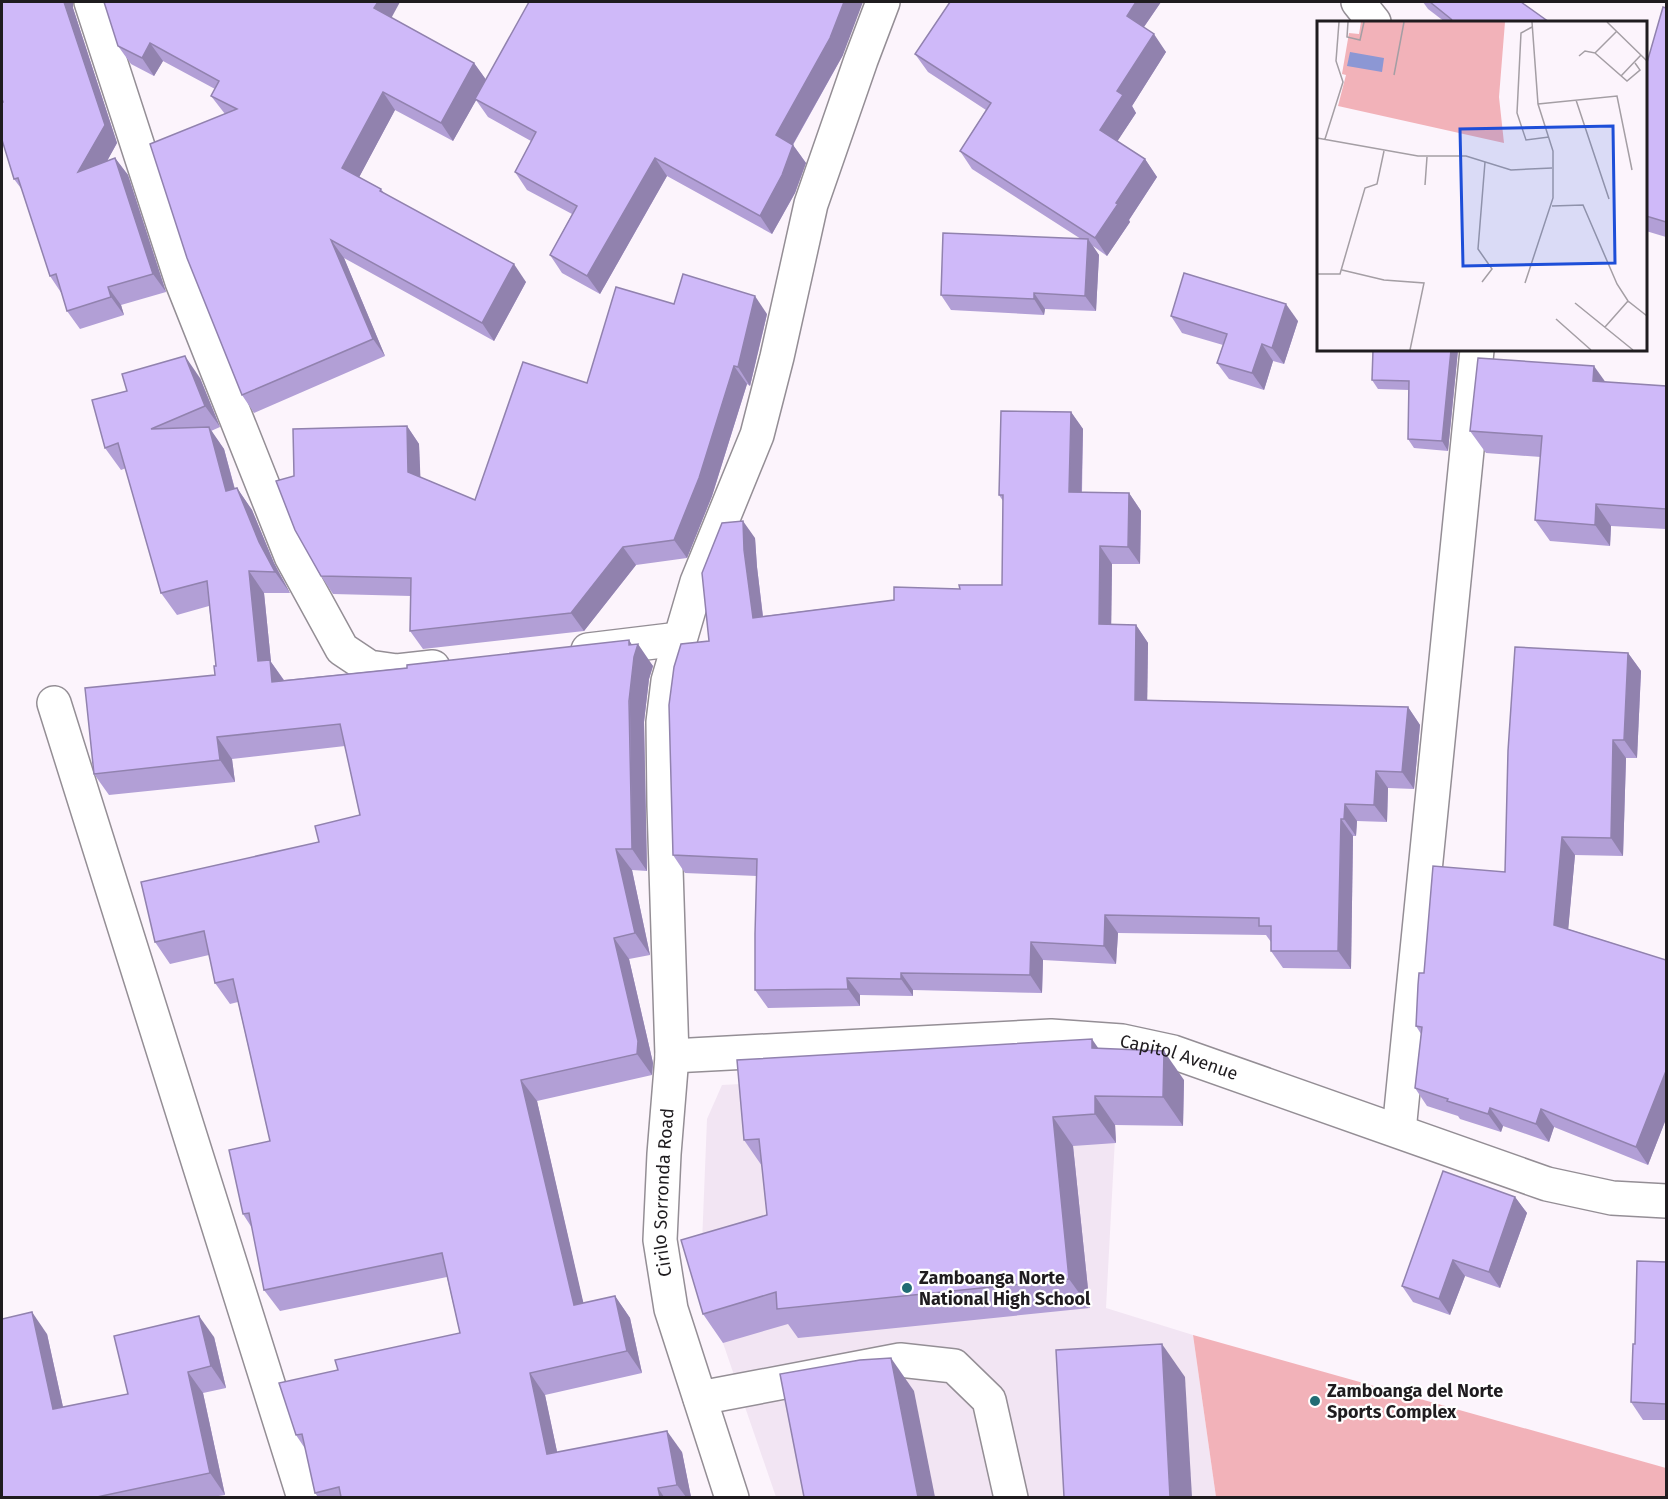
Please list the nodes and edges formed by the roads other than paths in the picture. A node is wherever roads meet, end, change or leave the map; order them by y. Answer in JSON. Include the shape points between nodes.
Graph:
{"nodes":[{"id":1,"x":91,"y":2,"type":"edge"},
{"id":2,"x":883,"y":2,"type":"edge"},
{"id":3,"x":1358,"y":2,"type":"edge"},
{"id":4,"x":1373,"y":21,"type":"edge"},
{"id":5,"x":1476,"y":351,"type":"edge"},
{"id":6,"x":679,"y":639,"type":"junction"},
{"id":7,"x":561,"y":652,"type":"edge"},
{"id":8,"x":468,"y":663,"type":"edge"},
{"id":9,"x":54,"y":703,"type":"dead end"},
{"id":10,"x":672,"y":1056,"type":"junction"},
{"id":11,"x":1399,"y":1131,"type":"junction"},
{"id":12,"x":1666,"y":1201,"type":"edge"},
{"id":13,"x":700,"y":1398,"type":"junction"},
{"id":14,"x":304,"y":1497,"type":"edge"},
{"id":15,"x":732,"y":1497,"type":"edge"},
{"id":16,"x":1011,"y":1497,"type":"edge"}],
"edges":[{"from":1,"to":8,"type":"street","via":[[182,282],[291,556],[342,649],[369,667],[397,671]]},
{"from":2,"to":6,"type":"street","name":"Cirilo Sorronda Road","via":[[811,204],[757,435],[697,582]]},
{"from":3,"to":4,"type":"street"},
{"from":5,"to":11,"type":"street"},
{"from":6,"to":7,"type":"street"},
{"from":6,"to":10,"type":"street","name":"Cirilo Sorronda Road","via":[[663,722]]},
{"from":9,"to":14,"type":"street"},
{"from":10,"to":11,"type":"street","name":"Capitol Avenue","via":[[1051,1036],[1122,1041],[1173,1052]]},
{"from":10,"to":13,"type":"street","name":"Cirilo Sorronda Road","via":[[660,1240],[671,1310]]},
{"from":11,"to":12,"type":"street","name":"Capitol Avenue","via":[[1547,1184],[1612,1198]]},
{"from":13,"to":15,"type":"street","name":"Cirilo Sorronda Road"},
{"from":13,"to":16,"type":"street","via":[[900,1360],[954,1366],[989,1400]]}]}
